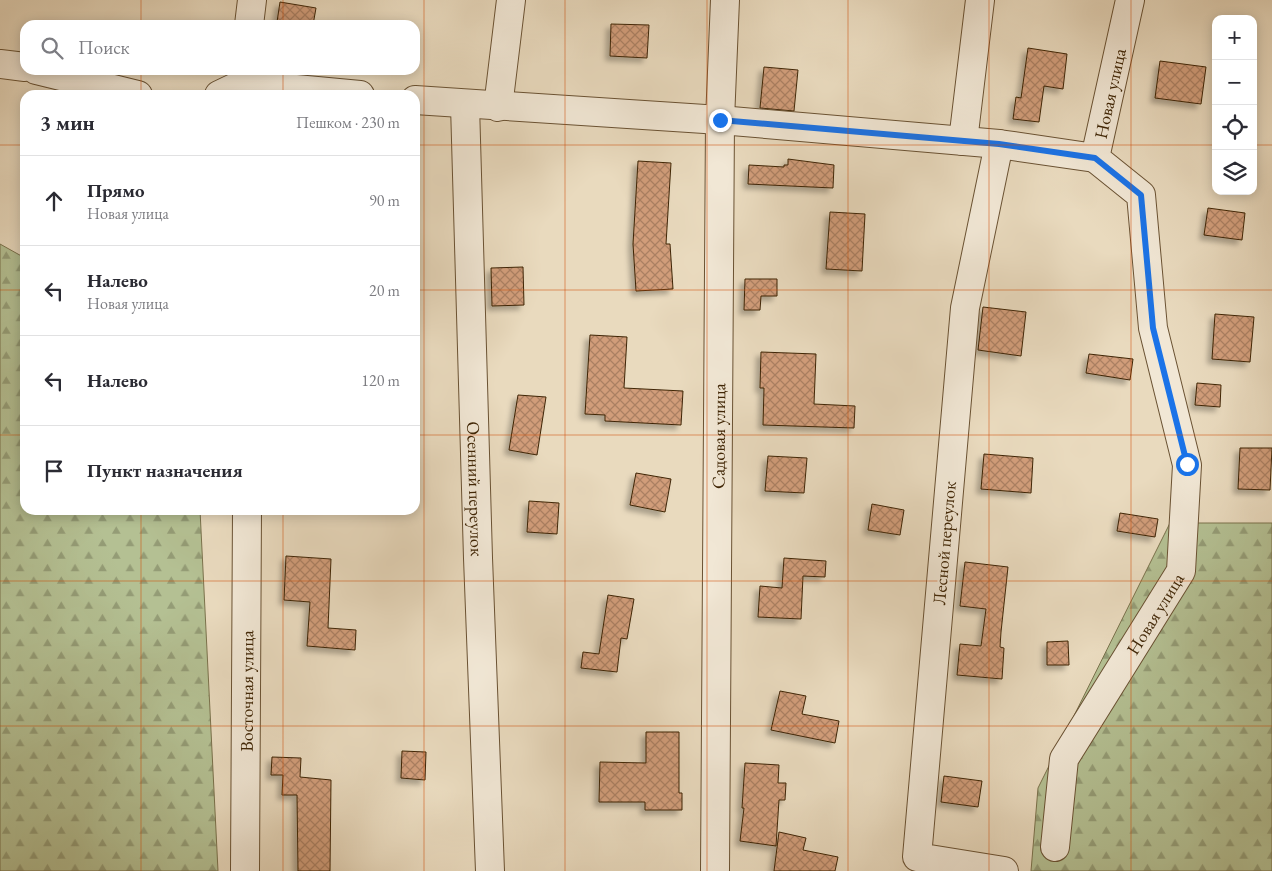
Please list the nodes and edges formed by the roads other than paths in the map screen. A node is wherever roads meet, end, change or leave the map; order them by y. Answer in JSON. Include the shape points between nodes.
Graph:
{"nodes":[{"id":1,"x":252,"y":0,"type":"edge"},
{"id":2,"x":511,"y":0,"type":"edge"},
{"id":3,"x":725,"y":0,"type":"edge"},
{"id":4,"x":980,"y":0,"type":"edge"},
{"id":5,"x":1130,"y":0,"type":"edge"},
{"id":6,"x":250,"y":20,"type":"edge"},
{"id":7,"x":0,"y":64,"type":"edge"},
{"id":8,"x":20,"y":66,"type":"edge"},
{"id":9,"x":56,"y":75,"type":"edge"},
{"id":10,"x":237,"y":86,"type":"edge"},
{"id":11,"x":118,"y":90,"type":"edge"},
{"id":12,"x":292,"y":90,"type":"edge"},
{"id":13,"x":420,"y":100,"type":"edge"},
{"id":14,"x":465,"y":105,"type":"junction"},
{"id":15,"x":498,"y":107,"type":"junction"},
{"id":16,"x":720,"y":120,"type":"junction"},
{"id":17,"x":963,"y":141,"type":"junction"},
{"id":18,"x":999,"y":144,"type":"junction"},
{"id":19,"x":1095,"y":158,"type":"junction"},
{"id":20,"x":247,"y":515,"type":"edge"},
{"id":21,"x":1055,"y":847,"type":"dead end"},
{"id":22,"x":245,"y":871,"type":"edge"},
{"id":23,"x":490,"y":871,"type":"edge"},
{"id":24,"x":715,"y":871,"type":"edge"},
{"id":25,"x":1004,"y":871,"type":"edge"}],
"edges":[{"from":1,"to":6,"type":"street"},
{"from":2,"to":15,"type":"street"},
{"from":3,"to":16,"type":"street","name":"Садовая улица"},
{"from":4,"to":17,"type":"street"},
{"from":5,"to":19,"type":"street","name":"Новая улица"},
{"from":7,"to":8,"type":"street"},
{"from":9,"to":11,"type":"street"},
{"from":10,"to":12,"type":"street"},
{"from":13,"to":14,"type":"street"},
{"from":14,"to":15,"type":"street"},
{"from":14,"to":23,"type":"street","name":"Осенний переулок"},
{"from":15,"to":16,"type":"street"},
{"from":16,"to":17,"type":"street"},
{"from":16,"to":24,"type":"street","name":"Садовая улица"},
{"from":17,"to":18,"type":"street"},
{"from":18,"to":19,"type":"street"},
{"from":18,"to":25,"type":"street","name":"Лесной переулок","via":[[965,308],[917,856]]},
{"from":19,"to":21,"type":"street","name":"Новая улица","via":[[1141,195],[1153,328],[1187,464],[1181,571],[1064,759]]},
{"from":20,"to":22,"type":"street","name":"Восточная улица"}]}
